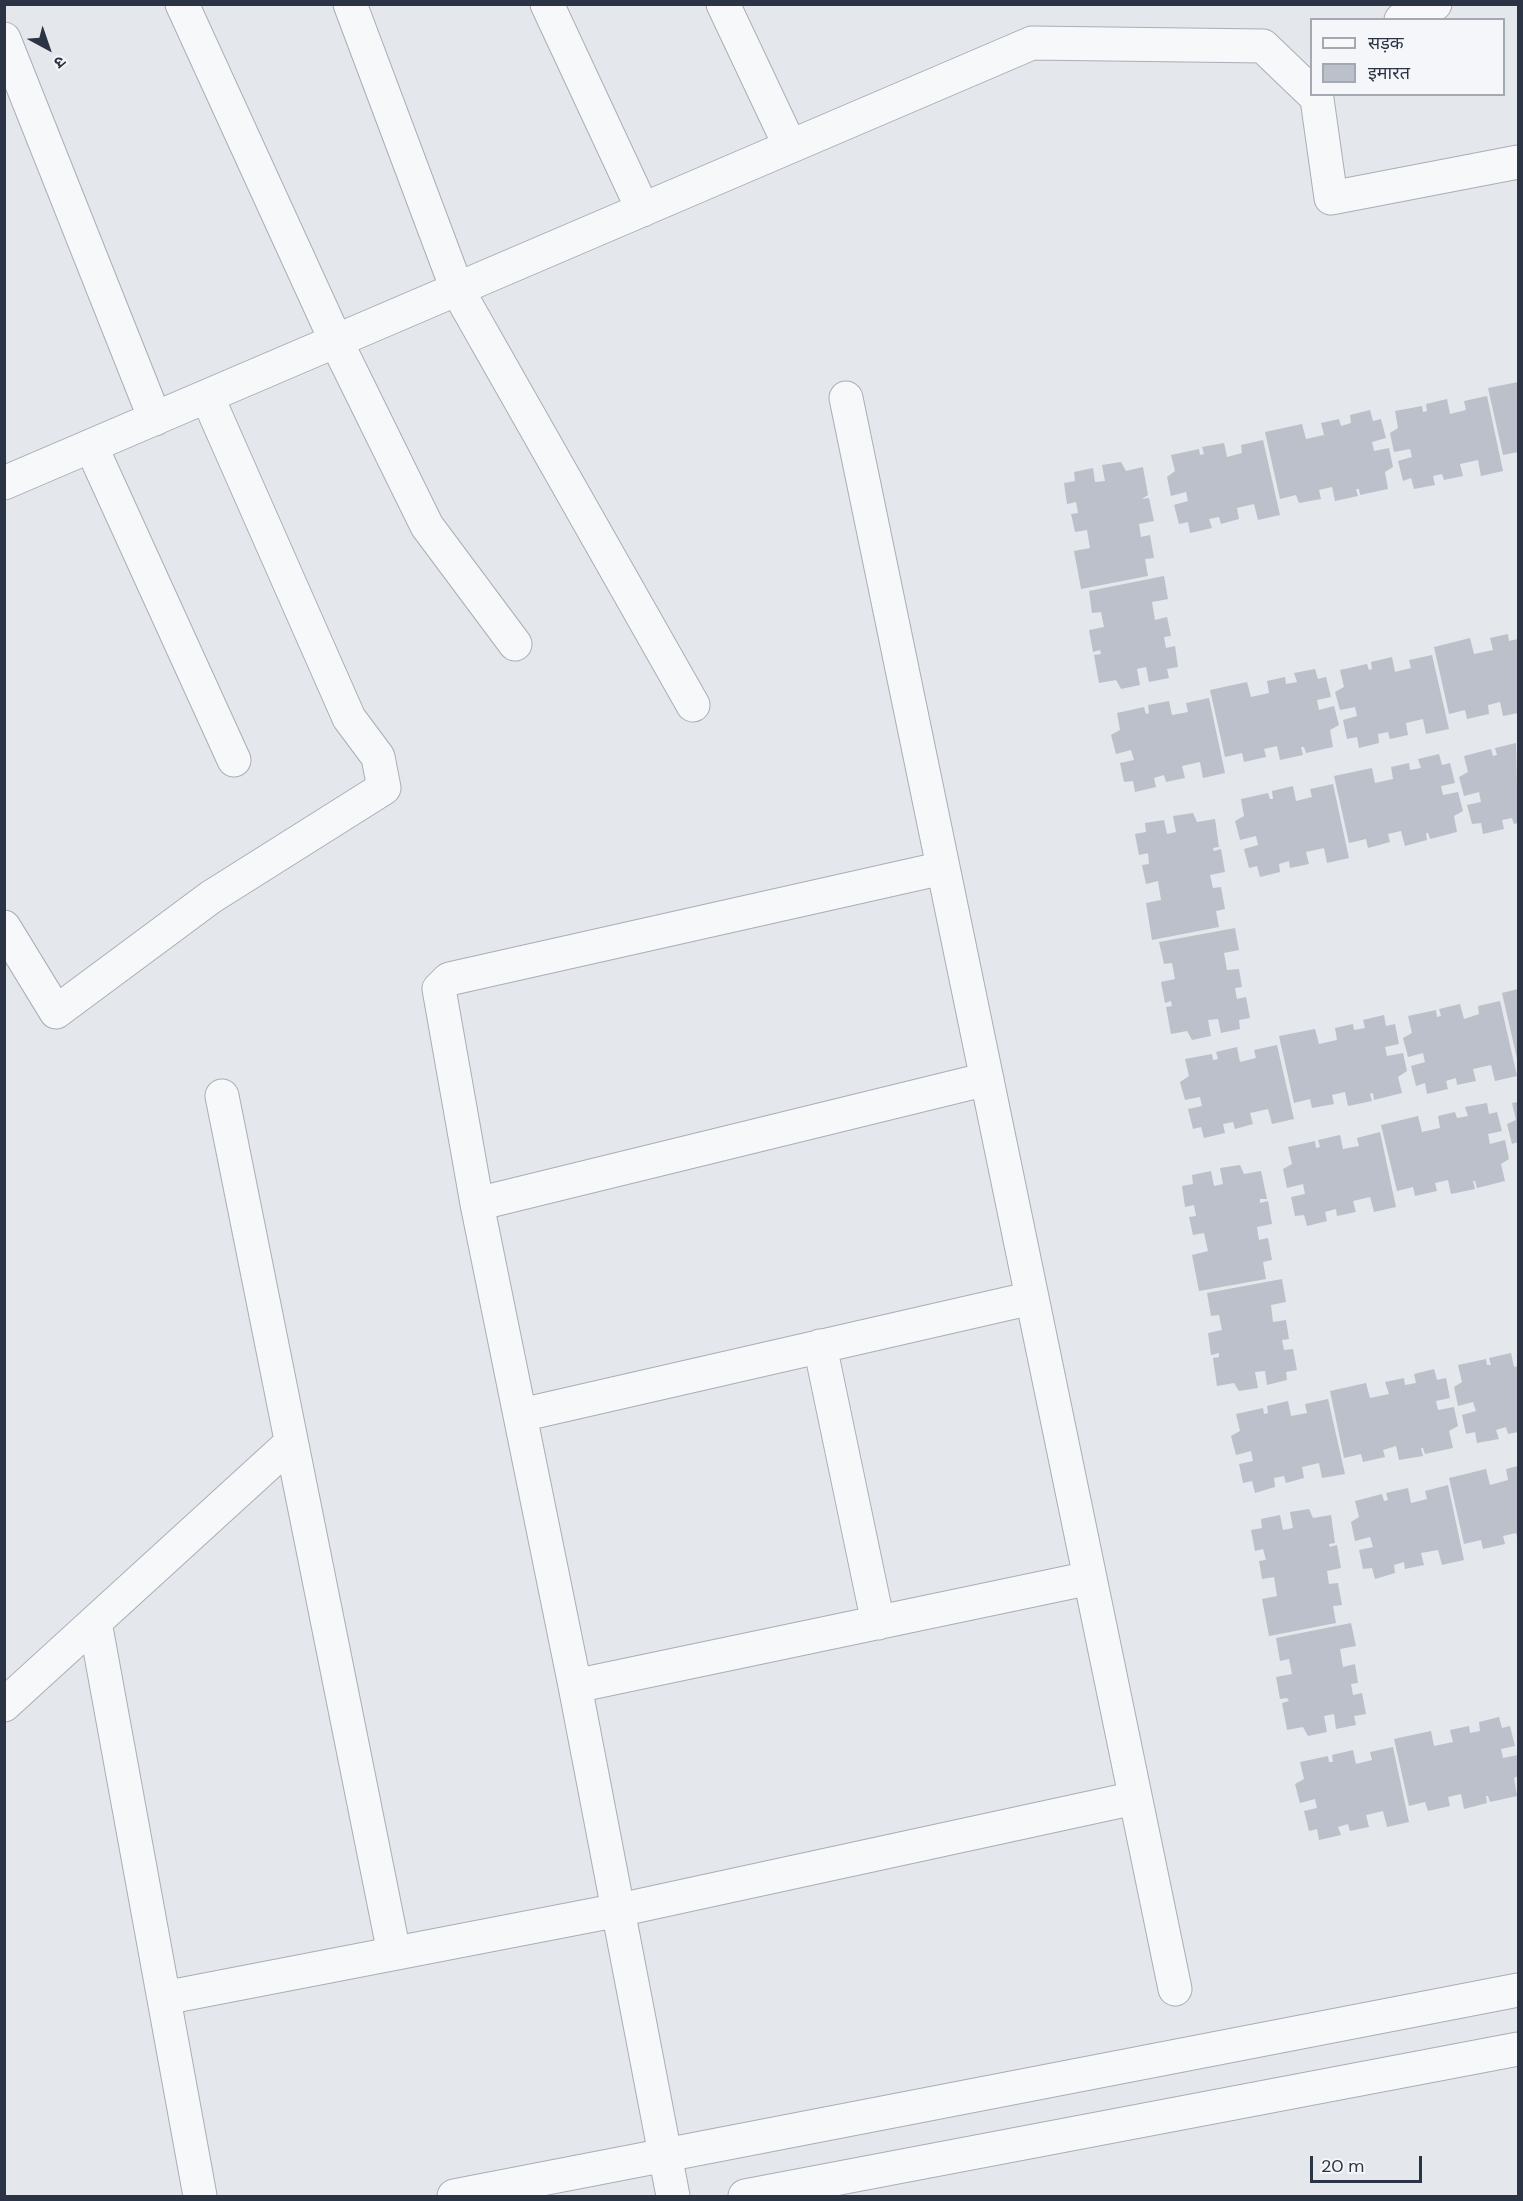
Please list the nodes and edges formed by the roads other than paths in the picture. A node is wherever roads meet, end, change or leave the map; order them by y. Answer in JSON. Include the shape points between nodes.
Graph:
{"nodes":[{"id":1,"x":182,"y":4,"type":"edge"},
{"id":2,"x":350,"y":4,"type":"edge"},
{"id":3,"x":547,"y":4,"type":"edge"},
{"id":4,"x":723,"y":4,"type":"edge"},
{"id":5,"x":4,"y":39,"type":"edge"},
{"id":6,"x":1310,"y":89,"type":"edge"},
{"id":7,"x":1316,"y":96,"type":"edge"},
{"id":8,"x":790,"y":146,"type":"junction"},
{"id":9,"x":1518,"y":162,"type":"edge"},
{"id":10,"x":643,"y":210,"type":"junction"},
{"id":11,"x":457,"y":290,"type":"junction"},
{"id":12,"x":336,"y":341,"type":"junction"},
{"id":13,"x":207,"y":396,"type":"junction"},
{"id":14,"x":846,"y":398,"type":"dead end"},
{"id":15,"x":155,"y":419,"type":"junction"},
{"id":16,"x":92,"y":446,"type":"junction"},
{"id":17,"x":4,"y":483,"type":"edge"},
{"id":18,"x":515,"y":644,"type":"dead end"},
{"id":19,"x":693,"y":705,"type":"dead end"},
{"id":20,"x":234,"y":760,"type":"dead end"},
{"id":21,"x":943,"y":868,"type":"junction"},
{"id":22,"x":4,"y":927,"type":"edge"},
{"id":23,"x":987,"y":1079,"type":"junction"},
{"id":24,"x":222,"y":1096,"type":"dead end"},
{"id":25,"x":477,"y":1204,"type":"junction"},
{"id":26,"x":1032,"y":1298,"type":"junction"},
{"id":27,"x":820,"y":1346,"type":"junction"},
{"id":28,"x":521,"y":1415,"type":"junction"},
{"id":29,"x":291,"y":1443,"type":"junction"},
{"id":30,"x":1090,"y":1578,"type":"junction"},
{"id":31,"x":95,"y":1622,"type":"junction"},
{"id":32,"x":878,"y":1623,"type":"junction"},
{"id":33,"x":575,"y":1686,"type":"junction"},
{"id":34,"x":4,"y":1705,"type":"edge"},
{"id":35,"x":1136,"y":1798,"type":"junction"},
{"id":36,"x":619,"y":1910,"type":"junction"},
{"id":37,"x":394,"y":1953,"type":"junction"},
{"id":38,"x":1175,"y":1989,"type":"dead end"},
{"id":39,"x":1518,"y":1990,"type":"edge"},
{"id":40,"x":164,"y":1998,"type":"junction"},
{"id":41,"x":1518,"y":2049,"type":"edge"},
{"id":42,"x":666,"y":2156,"type":"junction"},
{"id":43,"x":200,"y":2196,"type":"edge"},
{"id":44,"x":454,"y":2196,"type":"edge"},
{"id":45,"x":673,"y":2196,"type":"edge"},
{"id":46,"x":745,"y":2196,"type":"edge"}],
"edges":[{"from":1,"to":12,"type":"street"},
{"from":2,"to":11,"type":"street"},
{"from":3,"to":10,"type":"street"},
{"from":4,"to":8,"type":"street"},
{"from":5,"to":15,"type":"street"},
{"from":6,"to":8,"type":"street","via":[[1263,46],[1032,43]]},
{"from":7,"to":9,"type":"street","via":[[1331,198]]},
{"from":8,"to":10,"type":"street"},
{"from":10,"to":11,"type":"street"},
{"from":11,"to":12,"type":"street"},
{"from":11,"to":19,"type":"street"},
{"from":12,"to":13,"type":"street"},
{"from":12,"to":18,"type":"street","via":[[428,526]]},
{"from":13,"to":15,"type":"street"},
{"from":13,"to":22,"type":"street","via":[[349,718],[378,757],[384,788],[211,897],[56,1012]]},
{"from":14,"to":21,"type":"street"},
{"from":15,"to":16,"type":"street"},
{"from":16,"to":17,"type":"street"},
{"from":16,"to":20,"type":"street"},
{"from":21,"to":23,"type":"street"},
{"from":21,"to":25,"type":"street","via":[[449,979],[439,988],[439,997]]},
{"from":23,"to":25,"type":"street"},
{"from":23,"to":26,"type":"street"},
{"from":24,"to":29,"type":"street"},
{"from":25,"to":28,"type":"street"},
{"from":26,"to":27,"type":"street"},
{"from":26,"to":30,"type":"street"},
{"from":27,"to":28,"type":"street"},
{"from":27,"to":32,"type":"street"},
{"from":28,"to":33,"type":"street"},
{"from":29,"to":31,"type":"street"},
{"from":29,"to":37,"type":"street"},
{"from":30,"to":32,"type":"street"},
{"from":30,"to":35,"type":"street"},
{"from":31,"to":34,"type":"street"},
{"from":31,"to":40,"type":"street"},
{"from":32,"to":33,"type":"street"},
{"from":33,"to":36,"type":"street"},
{"from":35,"to":36,"type":"street"},
{"from":35,"to":38,"type":"street"},
{"from":36,"to":37,"type":"street"},
{"from":36,"to":42,"type":"street"},
{"from":37,"to":40,"type":"street"},
{"from":39,"to":42,"type":"street"},
{"from":40,"to":43,"type":"street"},
{"from":41,"to":46,"type":"street"},
{"from":42,"to":44,"type":"street"},
{"from":42,"to":45,"type":"street"}]}
